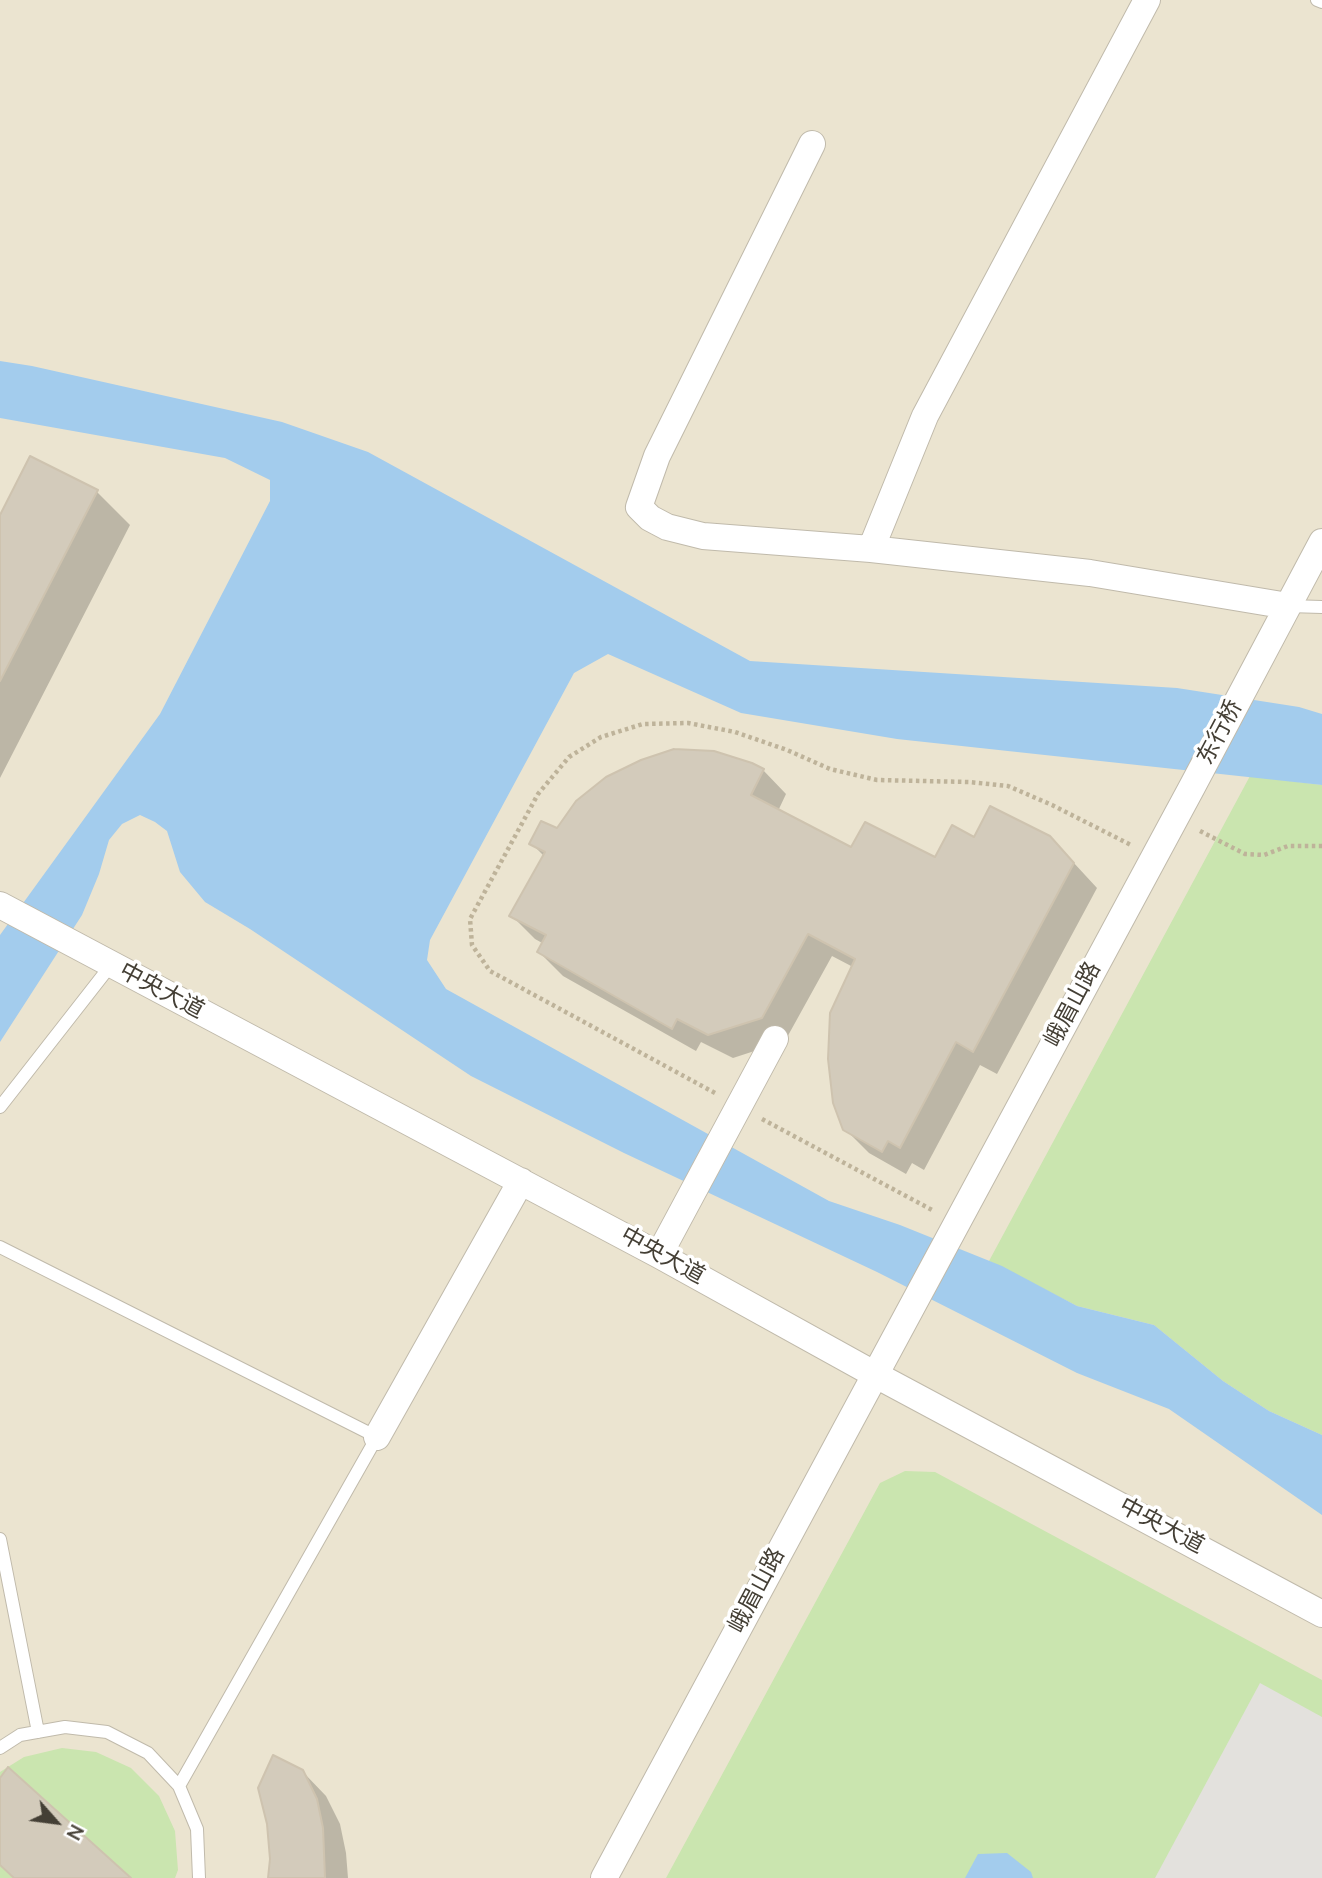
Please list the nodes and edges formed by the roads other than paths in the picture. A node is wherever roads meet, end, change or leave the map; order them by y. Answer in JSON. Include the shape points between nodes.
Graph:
{"nodes":[{"id":1,"x":1147,"y":0,"type":"edge"},
{"id":2,"x":1317,"y":0,"type":"edge"},
{"id":3,"x":1322,"y":2,"type":"edge"},
{"id":4,"x":812,"y":144,"type":"dead end"},
{"id":5,"x":1322,"y":542,"type":"edge"},
{"id":6,"x":871,"y":549,"type":"junction"},
{"id":7,"x":1288,"y":606,"type":"junction"},
{"id":8,"x":1322,"y":607,"type":"edge"},
{"id":9,"x":1192,"y":787,"type":"joint"},
{"id":10,"x":5,"y":908,"type":"edge"},
{"id":11,"x":111,"y":965,"type":"junction"},
{"id":12,"x":775,"y":1039,"type":"dead end"},
{"id":13,"x":0,"y":1107,"type":"edge"},
{"id":14,"x":521,"y":1181,"type":"junction"},
{"id":15,"x":0,"y":1247,"type":"edge"},
{"id":16,"x":659,"y":1255,"type":"junction"},
{"id":17,"x":874,"y":1374,"type":"junction"},
{"id":18,"x":377,"y":1437,"type":"junction"},
{"id":19,"x":0,"y":1539,"type":"edge"},
{"id":20,"x":1322,"y":1614,"type":"edge"},
{"id":21,"x":38,"y":1732,"type":"junction"},
{"id":22,"x":0,"y":1748,"type":"edge"},
{"id":23,"x":179,"y":1786,"type":"junction"},
{"id":24,"x":199,"y":1878,"type":"edge"},
{"id":25,"x":604,"y":1878,"type":"edge"}],
"edges":[{"from":1,"to":6,"type":"street","via":[[925,416]]},
{"from":2,"to":3,"type":"lane"},
{"from":4,"to":6,"type":"street","via":[[657,456],[639,507],[667,527],[703,536]]},
{"from":5,"to":7,"type":"street"},
{"from":6,"to":7,"type":"street","via":[[1090,573]]},
{"from":7,"to":8,"type":"lane"},
{"from":7,"to":9,"type":"street","name":"东行桥"},
{"from":9,"to":17,"type":"street","name":"峨眉山路"},
{"from":10,"to":11,"type":"street","name":"中央大道"},
{"from":11,"to":13,"type":"lane"},
{"from":11,"to":14,"type":"street","name":"中央大道"},
{"from":12,"to":16,"type":"street"},
{"from":14,"to":16,"type":"street","name":"中央大道"},
{"from":14,"to":18,"type":"street"},
{"from":15,"to":18,"type":"lane"},
{"from":16,"to":17,"type":"street","name":"中央大道"},
{"from":17,"to":20,"type":"street","name":"中央大道"},
{"from":17,"to":25,"type":"street","name":"峨眉山路"},
{"from":18,"to":23,"type":"lane"},
{"from":19,"to":21,"type":"lane"},
{"from":21,"to":22,"type":"lane","via":[[20,1735]]},
{"from":21,"to":23,"type":"lane","via":[[65,1727],[107,1732],[148,1752]]},
{"from":23,"to":24,"type":"lane","via":[[197,1829]]}]}
